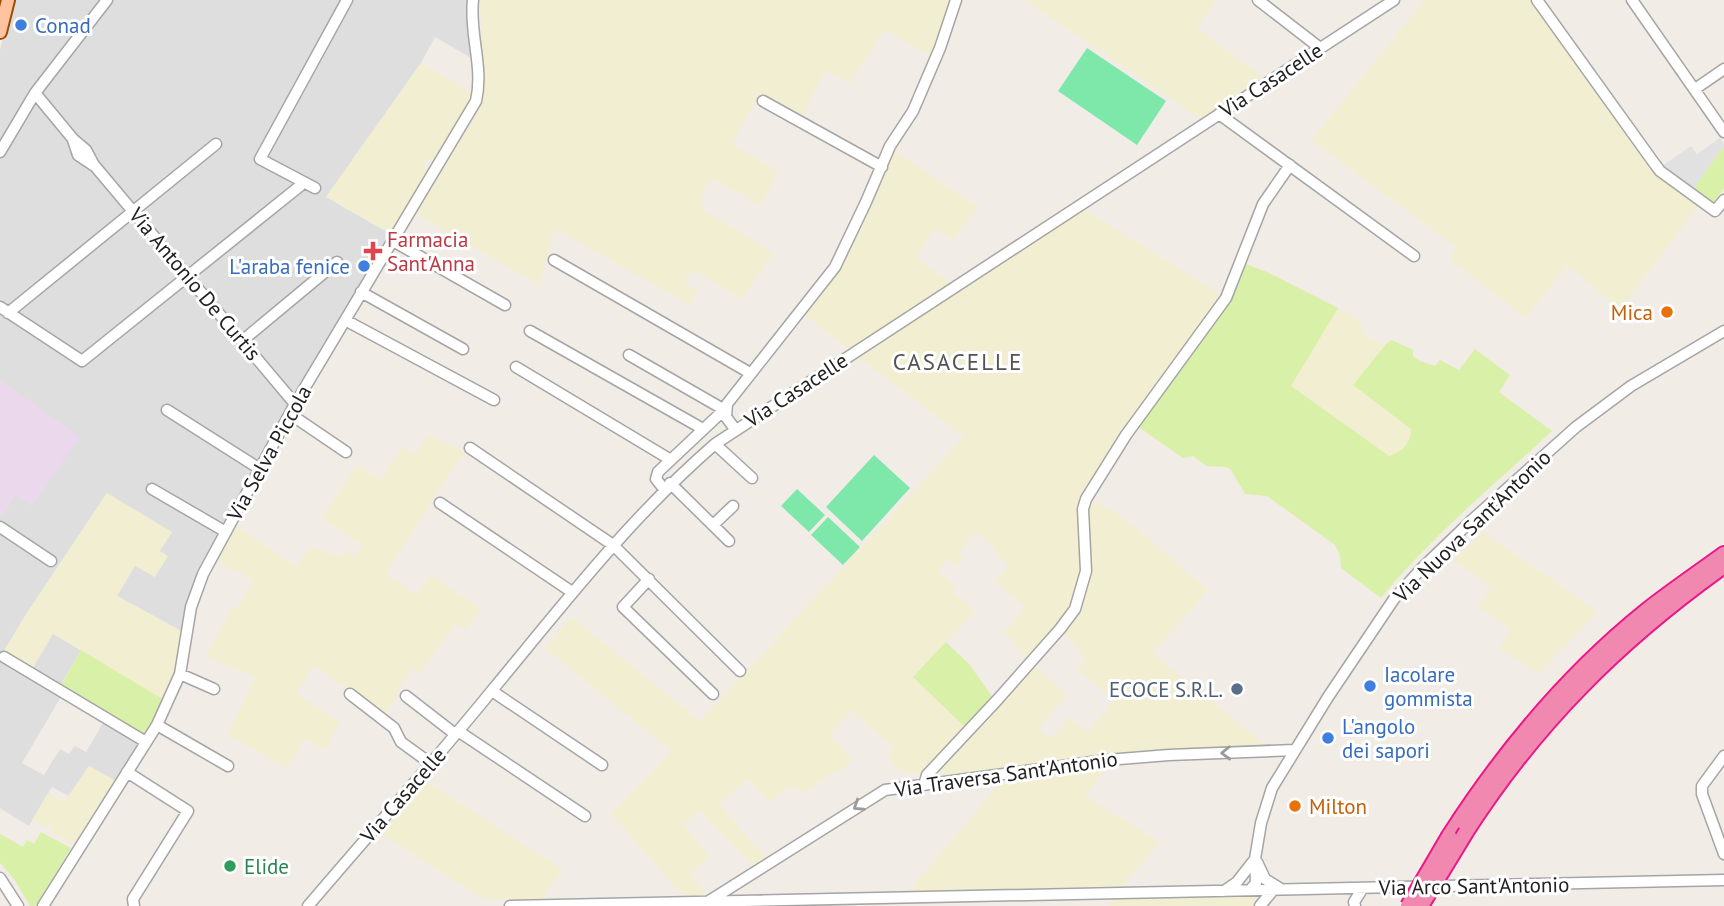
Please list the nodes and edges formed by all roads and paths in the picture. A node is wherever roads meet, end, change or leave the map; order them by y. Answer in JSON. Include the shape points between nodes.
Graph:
{"nodes":[{"id":1,"x":8,"y":0,"type":"edge"},
{"id":2,"x":107,"y":0,"type":"edge"},
{"id":3,"x":347,"y":0,"type":"edge"},
{"id":4,"x":473,"y":0,"type":"edge"},
{"id":5,"x":956,"y":0,"type":"edge"},
{"id":6,"x":1258,"y":0,"type":"edge"},
{"id":7,"x":1394,"y":0,"type":"edge"},
{"id":8,"x":1537,"y":0,"type":"edge"},
{"id":9,"x":1632,"y":0,"type":"edge"},
{"id":10,"x":0,"y":32,"type":"edge"},
{"id":11,"x":1320,"y":48,"type":"junction"},
{"id":12,"x":1724,"y":69,"type":"edge"},
{"id":13,"x":1695,"y":89,"type":"junction"},
{"id":14,"x":35,"y":93,"type":"junction"},
{"id":15,"x":763,"y":101,"type":"dead end"},
{"id":16,"x":1219,"y":114,"type":"junction"},
{"id":17,"x":1724,"y":132,"type":"edge"},
{"id":18,"x":216,"y":144,"type":"dead end"},
{"id":19,"x":0,"y":152,"type":"edge"},
{"id":20,"x":1290,"y":165,"type":"junction"},
{"id":21,"x":882,"y":167,"type":"junction"},
{"id":22,"x":300,"y":186,"type":"dead end"},
{"id":23,"x":315,"y":188,"type":"dead end"},
{"id":24,"x":1724,"y":200,"type":"edge"},
{"id":25,"x":133,"y":211,"type":"junction"},
{"id":26,"x":393,"y":241,"type":"junction"},
{"id":27,"x":1414,"y":256,"type":"dead end"},
{"id":28,"x":554,"y":260,"type":"dead end"},
{"id":29,"x":337,"y":262,"type":"dead end"},
{"id":30,"x":188,"y":276,"type":"junction"},
{"id":31,"x":361,"y":292,"type":"junction"},
{"id":32,"x":505,"y":305,"type":"dead end"},
{"id":33,"x":4,"y":310,"type":"edge"},
{"id":34,"x":345,"y":320,"type":"junction"},
{"id":35,"x":530,"y":331,"type":"dead end"},
{"id":36,"x":1724,"y":331,"type":"edge"},
{"id":37,"x":242,"y":341,"type":"junction"},
{"id":38,"x":463,"y":349,"type":"dead end"},
{"id":39,"x":629,"y":355,"type":"dead end"},
{"id":40,"x":516,"y":367,"type":"dead end"},
{"id":41,"x":750,"y":373,"type":"junction"},
{"id":42,"x":494,"y":400,"type":"dead end"},
{"id":43,"x":292,"y":409,"type":"junction"},
{"id":44,"x":724,"y":409,"type":"junction"},
{"id":45,"x":167,"y":411,"type":"dead end"},
{"id":46,"x":704,"y":429,"type":"junction"},
{"id":47,"x":736,"y":429,"type":"junction"},
{"id":48,"x":715,"y":444,"type":"junction"},
{"id":49,"x":470,"y":448,"type":"dead end"},
{"id":50,"x":346,"y":452,"type":"dead end"},
{"id":51,"x":671,"y":460,"type":"junction"},
{"id":52,"x":260,"y":469,"type":"junction"},
{"id":53,"x":752,"y":478,"type":"dead end"},
{"id":54,"x":667,"y":486,"type":"junction"},
{"id":55,"x":152,"y":489,"type":"dead end"},
{"id":56,"x":440,"y":503,"type":"dead end"},
{"id":57,"x":733,"y":506,"type":"dead end"},
{"id":58,"x":713,"y":525,"type":"junction"},
{"id":59,"x":0,"y":527,"type":"edge"},
{"id":60,"x":226,"y":532,"type":"junction"},
{"id":61,"x":729,"y":541,"type":"dead end"},
{"id":62,"x":612,"y":545,"type":"junction"},
{"id":63,"x":1724,"y":554,"type":"edge"},
{"id":64,"x":51,"y":561,"type":"dead end"},
{"id":65,"x":1724,"y":566,"type":"edge"},
{"id":66,"x":649,"y":579,"type":"junction"},
{"id":67,"x":572,"y":592,"type":"junction"},
{"id":68,"x":5,"y":657,"type":"dead end"},
{"id":69,"x":740,"y":671,"type":"dead end"},
{"id":70,"x":180,"y":674,"type":"junction"},
{"id":71,"x":214,"y":689,"type":"dead end"},
{"id":72,"x":492,"y":691,"type":"junction"},
{"id":73,"x":350,"y":694,"type":"dead end"},
{"id":74,"x":713,"y":694,"type":"dead end"},
{"id":75,"x":406,"y":696,"type":"dead end"},
{"id":76,"x":1542,"y":720,"type":"junction"},
{"id":77,"x":157,"y":725,"type":"junction"},
{"id":78,"x":456,"y":733,"type":"junction"},
{"id":79,"x":146,"y":742,"type":"junction"},
{"id":80,"x":1294,"y":750,"type":"junction"},
{"id":81,"x":1724,"y":756,"type":"edge"},
{"id":82,"x":430,"y":763,"type":"junction"},
{"id":83,"x":602,"y":765,"type":"dead end"},
{"id":84,"x":228,"y":766,"type":"dead end"},
{"id":85,"x":127,"y":772,"type":"junction"},
{"id":86,"x":924,"y":785,"type":"junction"},
{"id":87,"x":585,"y":816,"type":"dead end"},
{"id":88,"x":1724,"y":854,"type":"edge"},
{"id":89,"x":1255,"y":859,"type":"junction"},
{"id":90,"x":0,"y":878,"type":"edge"},
{"id":91,"x":1724,"y":880,"type":"edge"},
{"id":92,"x":1363,"y":888,"type":"junction"},
{"id":93,"x":1277,"y":889,"type":"junction"},
{"id":94,"x":1250,"y":890,"type":"junction"},
{"id":95,"x":1224,"y":891,"type":"junction"},
{"id":96,"x":709,"y":901,"type":"junction"},
{"id":97,"x":692,"y":904,"type":"edge"},
{"id":98,"x":18,"y":906,"type":"edge"},
{"id":99,"x":44,"y":906,"type":"edge"},
{"id":100,"x":134,"y":906,"type":"edge"},
{"id":101,"x":308,"y":906,"type":"edge"},
{"id":102,"x":510,"y":906,"type":"edge"},
{"id":103,"x":1260,"y":906,"type":"edge"},
{"id":104,"x":1355,"y":906,"type":"edge"},
{"id":105,"x":1408,"y":906,"type":"edge"},
{"id":106,"x":1421,"y":906,"type":"edge"}],
"edges":[{"from":1,"to":10,"type":"main road"},
{"from":2,"to":14,"type":"street"},
{"from":3,"to":23,"type":"street","via":[[260,159]]},
{"from":4,"to":26,"type":"street","name":"Via Selva Piccola","via":[[479,70],[476,101]]},
{"from":5,"to":21,"type":"street","via":[[934,64]]},
{"from":6,"to":11,"type":"street"},
{"from":7,"to":11,"type":"street","name":"Via Casacelle"},
{"from":8,"to":24,"type":"street","via":[[1660,171],[1715,211]]},
{"from":9,"to":13,"type":"street"},
{"from":11,"to":16,"type":"street","name":"Via Casacelle"},
{"from":12,"to":13,"type":"street"},
{"from":13,"to":17,"type":"street"},
{"from":14,"to":19,"type":"street"},
{"from":14,"to":25,"type":"street","name":"Via Antonio De Curtis"},
{"from":15,"to":21,"type":"street"},
{"from":16,"to":20,"type":"street"},
{"from":16,"to":47,"type":"street","name":"Via Casacelle"},
{"from":18,"to":25,"type":"street"},
{"from":20,"to":27,"type":"street"},
{"from":20,"to":86,"type":"street","via":[[1263,204],[1226,298],[1126,435],[1086,499],[1086,571],[1074,609],[927,775]]},
{"from":21,"to":41,"type":"street","via":[[835,267]]},
{"from":22,"to":30,"type":"street"},
{"from":25,"to":30,"type":"street","name":"Via Antonio De Curtis"},
{"from":25,"to":33,"type":"street"},
{"from":26,"to":31,"type":"street","name":"Via Selva Piccola"},
{"from":26,"to":32,"type":"street"},
{"from":28,"to":41,"type":"street"},
{"from":29,"to":37,"type":"street"},
{"from":30,"to":33,"type":"street","via":[[82,360]]},
{"from":30,"to":37,"type":"street","name":"Via Antonio De Curtis"},
{"from":31,"to":34,"type":"street","name":"Via Selva Piccola"},
{"from":31,"to":38,"type":"street"},
{"from":34,"to":42,"type":"street"},
{"from":34,"to":43,"type":"street","name":"Via Selva Piccola"},
{"from":35,"to":46,"type":"street"},
{"from":36,"to":80,"type":"street","name":"Via Nuova Sant'Antonio","via":[[1631,386],[1576,427],[1421,569],[1373,628]]},
{"from":37,"to":43,"type":"street","name":"Via Antonio De Curtis"},
{"from":39,"to":44,"type":"street"},
{"from":40,"to":51,"type":"street"},
{"from":41,"to":44,"type":"street"},
{"from":43,"to":50,"type":"street","name":"Via Antonio De Curtis"},
{"from":43,"to":52,"type":"street","name":"Via Selva Piccola"},
{"from":44,"to":46,"type":"street"},
{"from":44,"to":47,"type":"street"},
{"from":45,"to":52,"type":"street"},
{"from":46,"to":51,"type":"street"},
{"from":47,"to":48,"type":"street","name":"Via Casacelle"},
{"from":48,"to":53,"type":"street"},
{"from":48,"to":54,"type":"street","name":"Via Casacelle"},
{"from":49,"to":62,"type":"street"},
{"from":51,"to":54,"type":"street","via":[[656,477]]},
{"from":52,"to":60,"type":"street","name":"Via Selva Piccola"},
{"from":54,"to":58,"type":"street"},
{"from":54,"to":62,"type":"street","name":"Via Casacelle"},
{"from":55,"to":60,"type":"street"},
{"from":56,"to":67,"type":"street"},
{"from":57,"to":58,"type":"street"},
{"from":58,"to":61,"type":"street"},
{"from":59,"to":64,"type":"street"},
{"from":60,"to":70,"type":"street","name":"Via Selva Piccola","via":[[194,595]]},
{"from":62,"to":66,"type":"street"},
{"from":62,"to":67,"type":"street","name":"Via Casacelle"},
{"from":63,"to":76,"type":"highway","via":[[1639,617],[1564,687]]},
{"from":65,"to":76,"type":"highway","via":[[1632,636]]},
{"from":66,"to":69,"type":"street"},
{"from":66,"to":74,"type":"street","via":[[623,607]]},
{"from":67,"to":72,"type":"street","name":"Via Casacelle"},
{"from":68,"to":79,"type":"street"},
{"from":70,"to":71,"type":"street"},
{"from":70,"to":77,"type":"street","name":"Via Selva Piccola"},
{"from":72,"to":78,"type":"street","name":"Via Casacelle"},
{"from":72,"to":83,"type":"street"},
{"from":73,"to":82,"type":"street"},
{"from":75,"to":78,"type":"street"},
{"from":76,"to":105,"type":"highway","bridge":true,"via":[[1503,760],[1449,836]]},
{"from":76,"to":106,"type":"highway","bridge":true},
{"from":77,"to":79,"type":"street","name":"Via Selva Piccola"},
{"from":77,"to":84,"type":"street"},
{"from":78,"to":82,"type":"street","name":"Via Casacelle"},
{"from":78,"to":87,"type":"street"},
{"from":79,"to":85,"type":"street","name":"Via Selva Piccola"},
{"from":80,"to":86,"type":"street","name":"Via Traversa Sant'Antonio","one_way":true,"via":[[1107,760]]},
{"from":80,"to":89,"type":"street","name":"Via Nuova Sant'Antonio","via":[[1272,788]]},
{"from":81,"to":88,"type":"street","via":[[1702,786]]},
{"from":82,"to":101,"type":"street","name":"Via Casacelle"},
{"from":85,"to":99,"type":"street","name":"Via Selva Piccola"},
{"from":85,"to":100,"type":"street","via":[[188,811],[133,899]]},
{"from":86,"to":96,"type":"street","name":"Via Traversa Sant'Antonio","one_way":true,"via":[[877,794]]},
{"from":89,"to":93,"type":"street","via":[[1265,879]]},
{"from":89,"to":94,"type":"street","name":"Via Nuova Sant'Antonio","via":[[1256,883]]},
{"from":89,"to":95,"type":"street","via":[[1237,883]]},
{"from":90,"to":98,"type":"street"},
{"from":91,"to":92,"type":"street","name":"Via Arco Sant'Antonio"},
{"from":92,"to":93,"type":"street","name":"Via Arco Sant'Antonio"},
{"from":92,"to":104,"type":"street"},
{"from":93,"to":94,"type":"street","name":"Via Arco Sant'Antonio"},
{"from":93,"to":103,"type":"street"},
{"from":94,"to":95,"type":"street","name":"Via Arco Sant'Antonio"},
{"from":95,"to":96,"type":"street","name":"Via Arco Sant'Antonio"},
{"from":96,"to":97,"type":"street","name":"Via Arco Sant'Antonio"},
{"from":97,"to":102,"type":"street","name":"Via Arco Sant'Antonio"}]}
